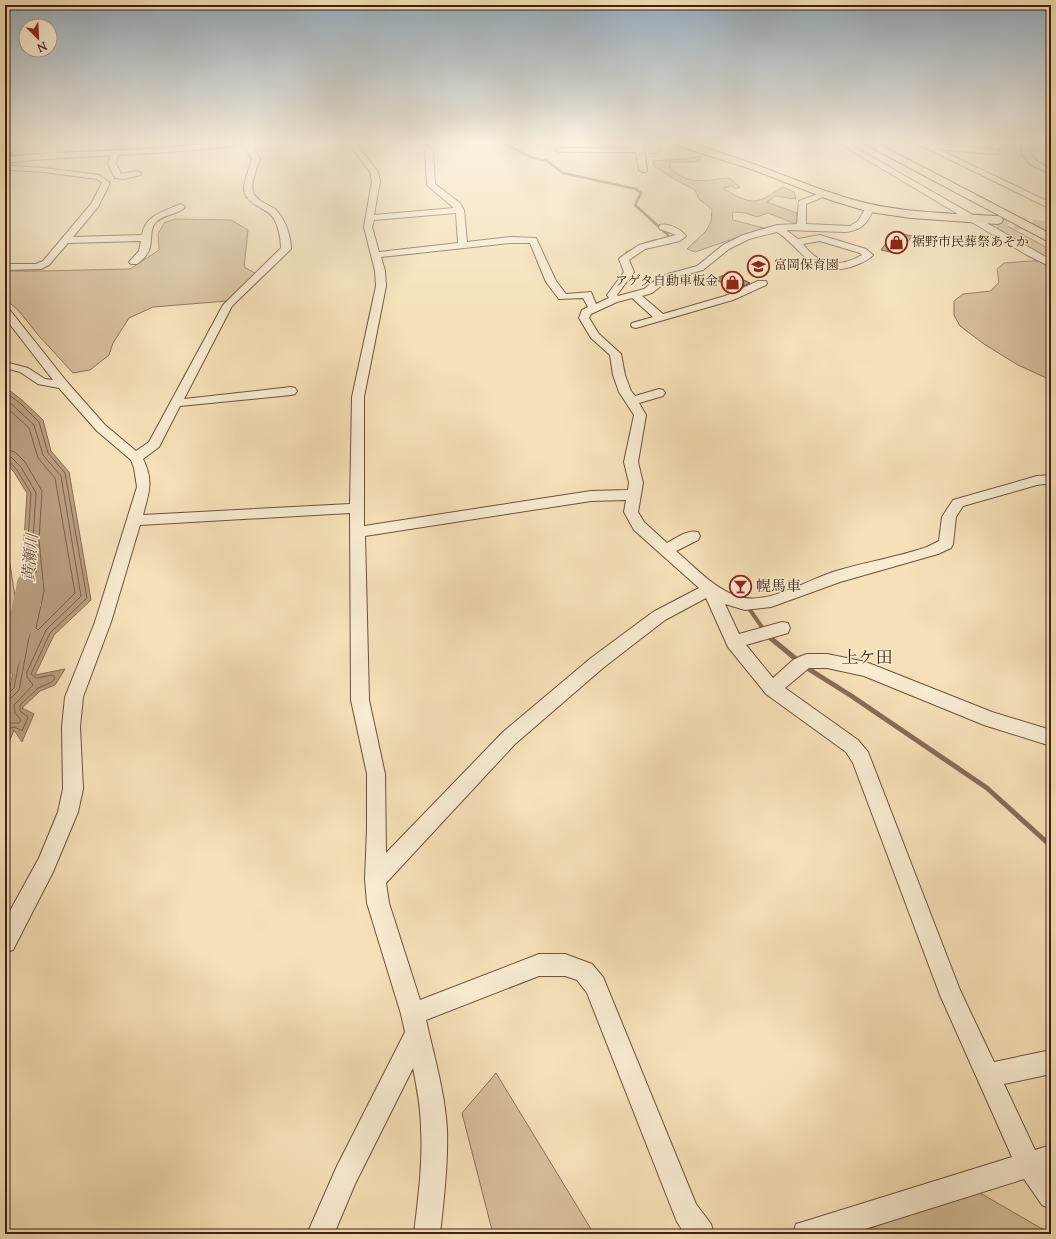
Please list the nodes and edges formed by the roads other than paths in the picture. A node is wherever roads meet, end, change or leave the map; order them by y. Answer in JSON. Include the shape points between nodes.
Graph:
{"nodes":[{"id":1,"x":98,"y":200,"type":"edge"},
{"id":2,"x":255,"y":200,"type":"edge"},
{"id":3,"x":373,"y":200,"type":"edge"},
{"id":4,"x":451,"y":200,"type":"edge"},
{"id":5,"x":810,"y":200,"type":"edge"},
{"id":6,"x":844,"y":200,"type":"edge"},
{"id":7,"x":939,"y":200,"type":"edge"},
{"id":8,"x":976,"y":200,"type":"edge"},
{"id":9,"x":996,"y":200,"type":"edge"},
{"id":10,"x":1039,"y":200,"type":"edge"},
{"id":11,"x":181,"y":206,"type":"dead end"},
{"id":12,"x":1051,"y":206,"type":"edge"},
{"id":13,"x":870,"y":208,"type":"junction"},
{"id":14,"x":460,"y":210,"type":"junction"},
{"id":15,"x":370,"y":218,"type":"junction"},
{"id":16,"x":970,"y":218,"type":"junction"},
{"id":17,"x":997,"y":220,"type":"tunnel mouth"},
{"id":18,"x":801,"y":226,"type":"junction"},
{"id":19,"x":663,"y":227,"type":"dead end"},
{"id":20,"x":777,"y":228,"type":"junction"},
{"id":21,"x":1051,"y":228,"type":"edge"},
{"id":22,"x":147,"y":238,"type":"junction"},
{"id":23,"x":1051,"y":239,"type":"edge"},
{"id":24,"x":66,"y":240,"type":"junction"},
{"id":25,"x":797,"y":242,"type":"junction"},
{"id":26,"x":463,"y":246,"type":"junction"},
{"id":27,"x":376,"y":255,"type":"junction"},
{"id":28,"x":134,"y":262,"type":"dead end"},
{"id":29,"x":1051,"y":264,"type":"edge"},
{"id":30,"x":5,"y":266,"type":"edge"},
{"id":31,"x":762,"y":283,"type":"dead end"},
{"id":32,"x":635,"y":294,"type":"junction"},
{"id":33,"x":616,"y":299,"type":"junction"},
{"id":34,"x":593,"y":308,"type":"junction"},
{"id":35,"x":5,"y":311,"type":"edge"},
{"id":36,"x":661,"y":318,"type":"junction"},
{"id":37,"x":636,"y":325,"type":"dead end"},
{"id":38,"x":5,"y":365,"type":"edge"},
{"id":39,"x":63,"y":385,"type":"junction"},
{"id":40,"x":291,"y":391,"type":"dead end"},
{"id":41,"x":659,"y":393,"type":"dead end"},
{"id":42,"x":632,"y":400,"type":"junction"},
{"id":43,"x":176,"y":403,"type":"junction"},
{"id":44,"x":136,"y":458,"type":"junction"},
{"id":45,"x":1051,"y":479,"type":"edge"},
{"id":46,"x":634,"y":496,"type":"junction"},
{"id":47,"x":357,"y":508,"type":"junction"},
{"id":48,"x":135,"y":520,"type":"junction"},
{"id":49,"x":359,"y":532,"type":"junction"},
{"id":50,"x":693,"y":536,"type":"dead end"},
{"id":51,"x":666,"y":550,"type":"junction"},
{"id":52,"x":710,"y":589,"type":"junction"},
{"id":53,"x":782,"y":628,"type":"dead end"},
{"id":54,"x":734,"y":642,"type":"junction"},
{"id":55,"x":772,"y":689,"type":"junction"},
{"id":56,"x":1051,"y":738,"type":"edge"},
{"id":57,"x":375,"y":879,"type":"junction"},
{"id":58,"x":5,"y":942,"type":"edge"},
{"id":59,"x":415,"y":1024,"type":"junction"},
{"id":60,"x":1051,"y":1062,"type":"edge"},
{"id":61,"x":988,"y":1075,"type":"junction"},
{"id":62,"x":1040,"y":1161,"type":"edge"},
{"id":63,"x":1051,"y":1196,"type":"edge"},
{"id":64,"x":320,"y":1234,"type":"edge"},
{"id":65,"x":427,"y":1234,"type":"edge"},
{"id":66,"x":701,"y":1234,"type":"edge"},
{"id":67,"x":806,"y":1234,"type":"edge"}],
"edges":[{"from":1,"to":24,"type":"street"},
{"from":2,"to":43,"type":"street","via":[[277,216],[286,249],[228,305]]},
{"from":3,"to":15,"type":"street"},
{"from":4,"to":14,"type":"street"},
{"from":5,"to":18,"type":"street","via":[[802,203]]},
{"from":6,"to":13,"type":"main road"},
{"from":7,"to":16,"type":"street"},
{"from":8,"to":23,"type":"main road"},
{"from":9,"to":21,"type":"main road"},
{"from":10,"to":12,"type":"street"},
{"from":11,"to":22,"type":"street","via":[[157,217],[149,225]]},
{"from":13,"to":16,"type":"main road"},
{"from":13,"to":18,"type":"street","via":[[863,223],[854,228]]},
{"from":14,"to":15,"type":"street"},
{"from":14,"to":26,"type":"street"},
{"from":15,"to":27,"type":"street","via":[[368,227]]},
{"from":16,"to":17,"type":"main road"},
{"from":16,"to":29,"type":"street"},
{"from":18,"to":20,"type":"street"},
{"from":19,"to":33,"type":"street","via":[[681,236],[642,246],[624,259],[629,272],[612,295]]},
{"from":20,"to":25,"type":"street"},
{"from":20,"to":32,"type":"street","via":[[732,243],[700,268],[671,276],[648,291]]},
{"from":22,"to":24,"type":"street"},
{"from":22,"to":28,"type":"street","via":[[147,249]]},
{"from":24,"to":30,"type":"street","via":[[46,263],[38,266]]},
{"from":25,"to":25,"type":"street","via":[[806,253],[828,267],[838,268],[858,262],[868,255],[863,251],[820,238]]},
{"from":26,"to":27,"type":"street"},
{"from":26,"to":34,"type":"street","via":[[533,240],[551,282],[563,297],[587,294]]},
{"from":27,"to":47,"type":"street","via":[[381,286],[358,397]]},
{"from":31,"to":36,"type":"street","via":[[729,298]]},
{"from":32,"to":33,"type":"street"},
{"from":32,"to":36,"type":"street"},
{"from":33,"to":34,"type":"street"},
{"from":34,"to":42,"type":"street","via":[[586,312],[584,318],[595,336],[615,354],[625,392]]},
{"from":35,"to":39,"type":"street"},
{"from":36,"to":37,"type":"street"},
{"from":38,"to":39,"type":"street","via":[[24,370],[42,382]]},
{"from":39,"to":44,"type":"street","via":[[101,428]]},
{"from":40,"to":43,"type":"street"},
{"from":41,"to":42,"type":"street"},
{"from":42,"to":46,"type":"street","via":[[640,415],[631,462],[636,483]]},
{"from":43,"to":44,"type":"street","via":[[154,444]]},
{"from":44,"to":48,"type":"street","via":[[141,468],[144,487]]},
{"from":45,"to":52,"type":"street","via":[[958,503],[951,510],[946,544],[936,550],[834,578],[758,604],[736,602]]},
{"from":46,"to":49,"type":"street","via":[[591,496]]},
{"from":46,"to":51,"type":"street","via":[[631,512],[639,526]]},
{"from":47,"to":48,"type":"street"},
{"from":47,"to":49,"type":"street"},
{"from":48,"to":58,"type":"street","via":[[103,622],[74,697],[71,727],[73,789],[68,812],[46,865]]},
{"from":49,"to":57,"type":"street","via":[[360,700],[376,774]]},
{"from":50,"to":51,"type":"street"},
{"from":51,"to":52,"type":"street"},
{"from":52,"to":54,"type":"street"},
{"from":52,"to":57,"type":"street","via":[[659,616],[591,668],[510,738]]},
{"from":53,"to":54,"type":"street"},
{"from":54,"to":55,"type":"street"},
{"from":55,"to":56,"type":"street","via":[[799,665],[807,661],[827,661],[866,669],[990,719]]},
{"from":55,"to":61,"type":"street","via":[[852,746],[861,758],[951,994]]},
{"from":57,"to":59,"type":"street","via":[[378,903]]},
{"from":59,"to":64,"type":"street"},
{"from":59,"to":65,"type":"street","via":[[430,1088],[434,1129],[433,1180]]},
{"from":59,"to":66,"type":"street","via":[[539,965],[564,965],[584,972],[595,985],[686,1213]]},
{"from":60,"to":61,"type":"street"},
{"from":61,"to":62,"type":"street"},
{"from":62,"to":63,"type":"street"},
{"from":62,"to":67,"type":"street"}]}
